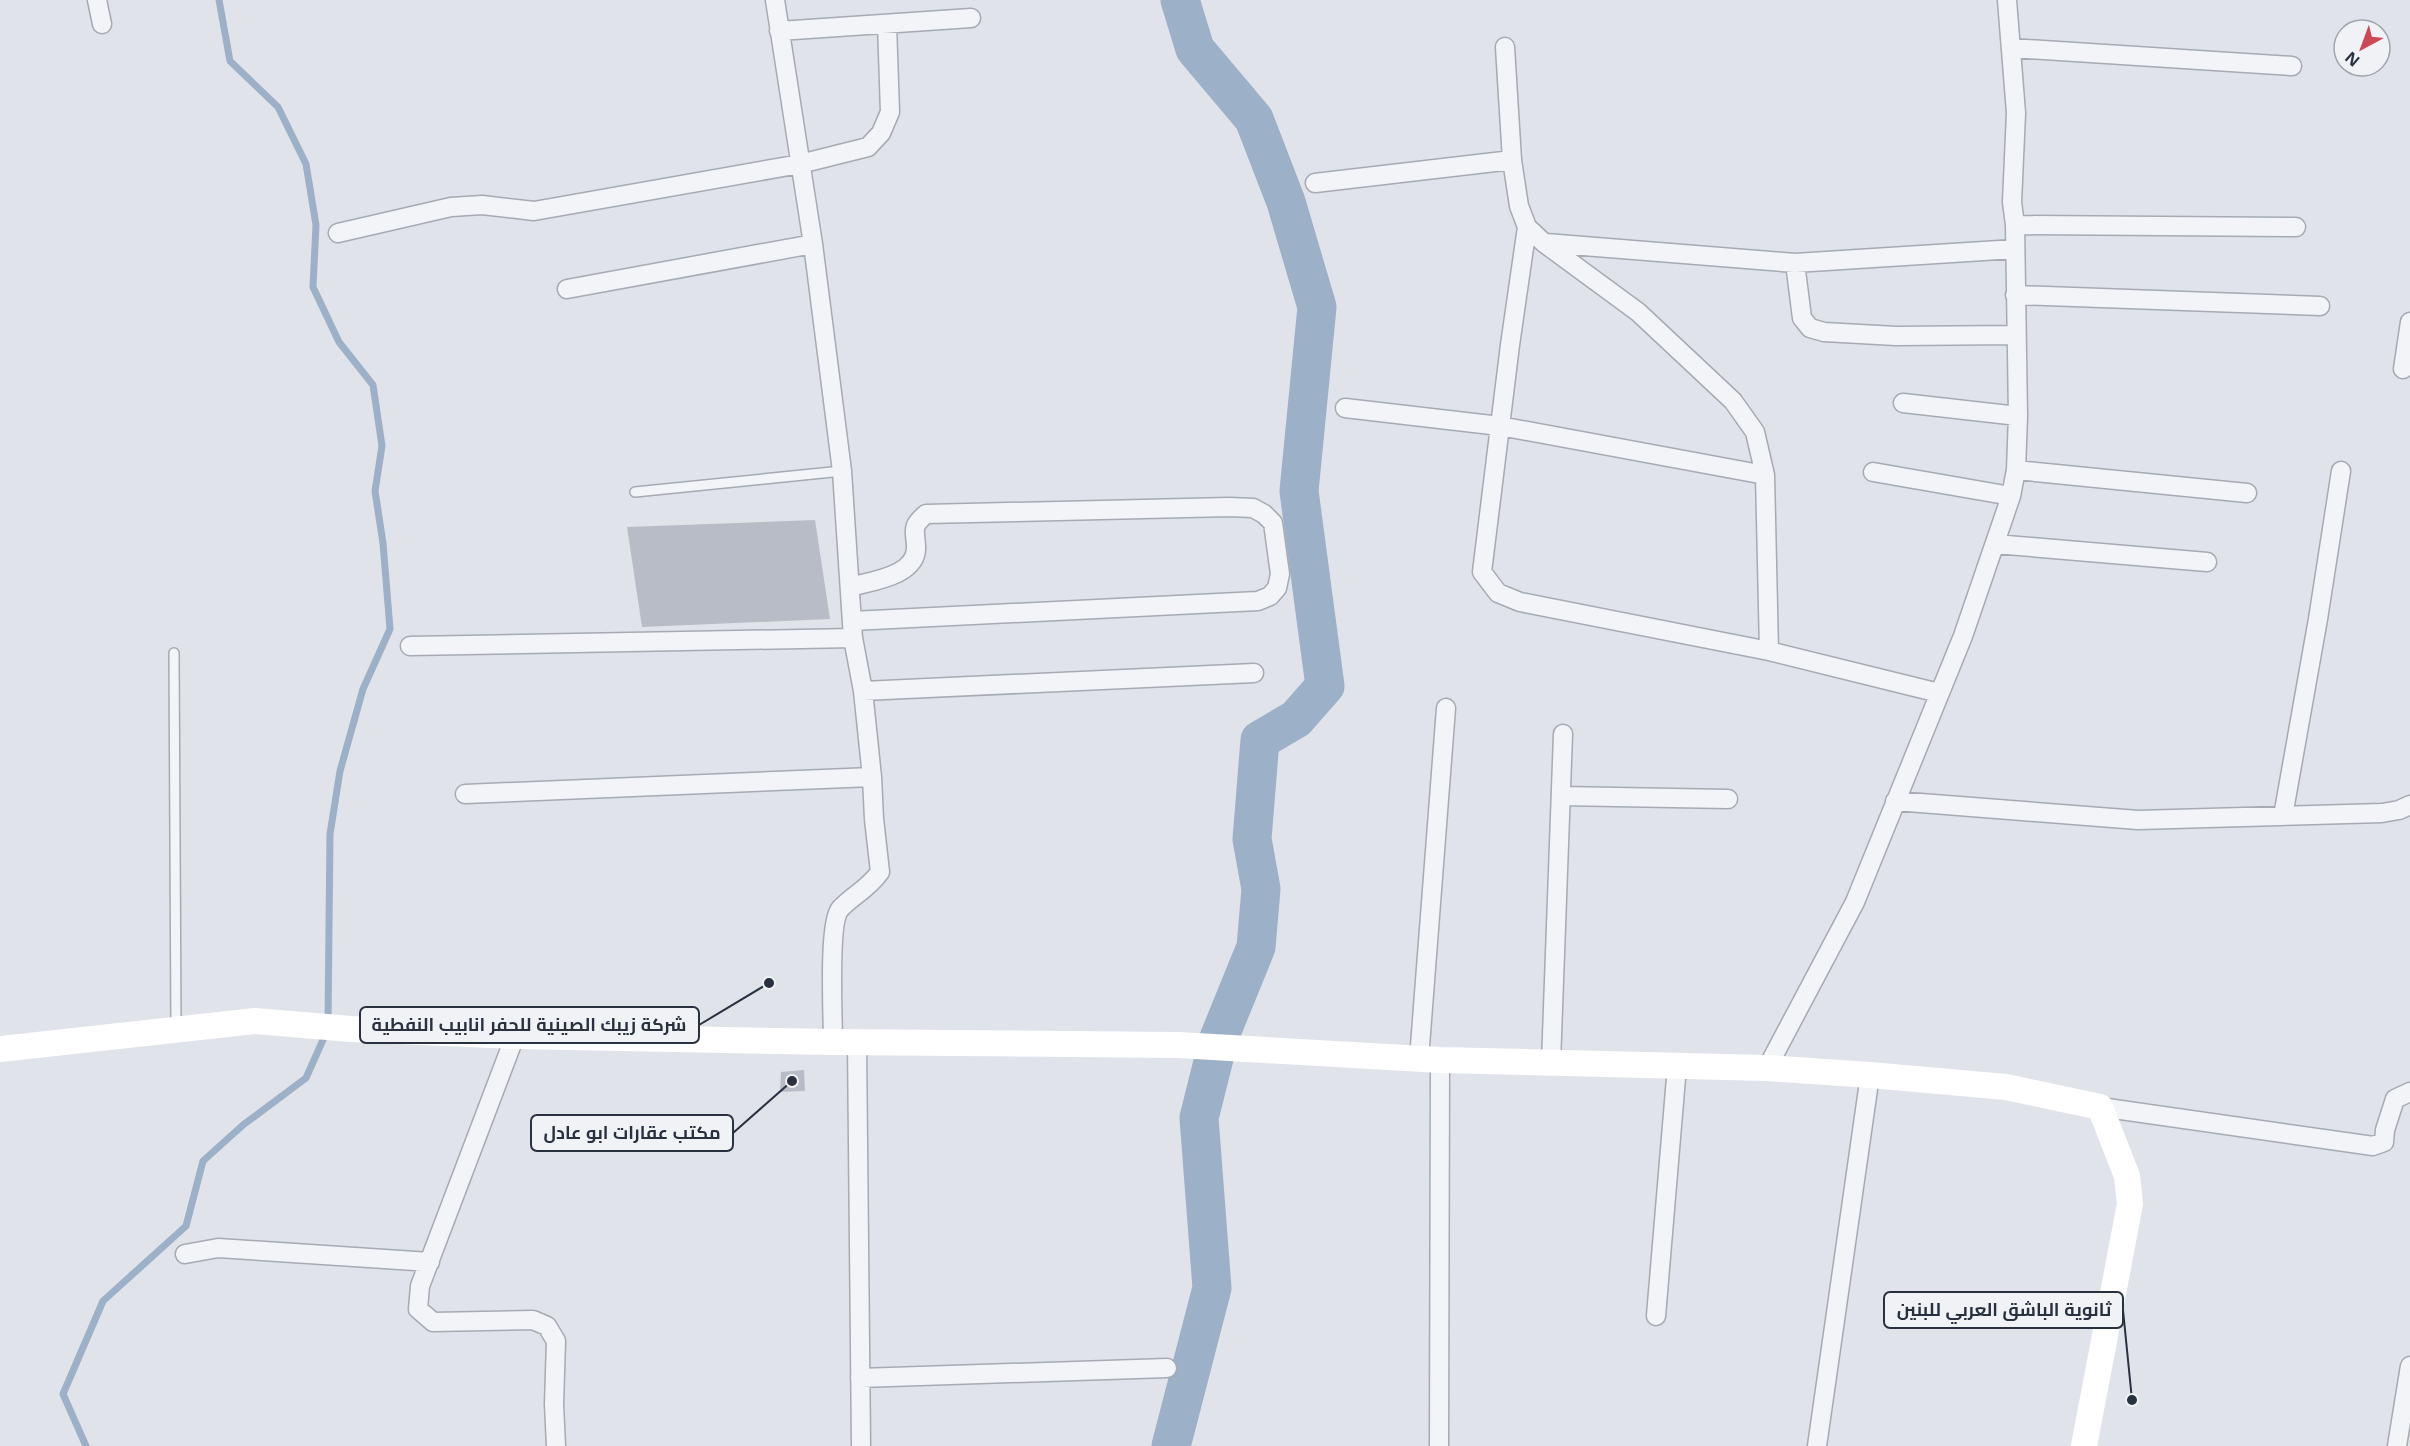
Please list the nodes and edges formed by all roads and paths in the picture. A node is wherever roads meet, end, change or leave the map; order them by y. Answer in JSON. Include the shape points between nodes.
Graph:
{"nodes":[{"id":1,"x":97,"y":0,"type":"edge"},
{"id":2,"x":775,"y":0,"type":"edge"},
{"id":3,"x":2007,"y":0,"type":"edge"},
{"id":4,"x":971,"y":18,"type":"dead end"},
{"id":5,"x":102,"y":24,"type":"dead end"},
{"id":6,"x":887,"y":24,"type":"junction"},
{"id":7,"x":779,"y":31,"type":"junction"},
{"id":8,"x":1505,"y":47,"type":"dead end"},
{"id":9,"x":2011,"y":48,"type":"junction"},
{"id":10,"x":2292,"y":66,"type":"dead end"},
{"id":11,"x":1512,"y":160,"type":"junction"},
{"id":12,"x":801,"y":164,"type":"junction"},
{"id":13,"x":1316,"y":183,"type":"dead end"},
{"id":14,"x":2015,"y":225,"type":"junction"},
{"id":15,"x":1527,"y":227,"type":"junction"},
{"id":16,"x":2296,"y":227,"type":"dead end"},
{"id":17,"x":338,"y":233,"type":"dead end"},
{"id":18,"x":1544,"y":243,"type":"junction"},
{"id":19,"x":813,"y":244,"type":"junction"},
{"id":20,"x":2015,"y":249,"type":"junction"},
{"id":21,"x":1795,"y":263,"type":"junction"},
{"id":22,"x":567,"y":289,"type":"dead end"},
{"id":23,"x":2015,"y":296,"type":"junction"},
{"id":24,"x":2320,"y":306,"type":"dead end"},
{"id":25,"x":2410,"y":322,"type":"edge"},
{"id":26,"x":2016,"y":335,"type":"junction"},
{"id":27,"x":2403,"y":369,"type":"dead end"},
{"id":28,"x":1903,"y":403,"type":"dead end"},
{"id":29,"x":1345,"y":408,"type":"dead end"},
{"id":30,"x":2018,"y":416,"type":"junction"},
{"id":31,"x":1500,"y":426,"type":"junction"},
{"id":32,"x":2016,"y":470,"type":"junction"},
{"id":33,"x":842,"y":471,"type":"junction"},
{"id":34,"x":2341,"y":471,"type":"dead end"},
{"id":35,"x":1873,"y":472,"type":"dead end"},
{"id":36,"x":1765,"y":475,"type":"junction"},
{"id":37,"x":635,"y":492,"type":"dead end"},
{"id":38,"x":2247,"y":493,"type":"dead end"},
{"id":39,"x":2012,"y":496,"type":"junction"},
{"id":40,"x":1995,"y":544,"type":"junction"},
{"id":41,"x":2207,"y":562,"type":"dead end"},
{"id":42,"x":850,"y":587,"type":"junction"},
{"id":43,"x":853,"y":630,"type":"junction"},
{"id":44,"x":410,"y":646,"type":"dead end"},
{"id":45,"x":1769,"y":651,"type":"junction"},
{"id":46,"x":174,"y":653,"type":"dead end"},
{"id":47,"x":1254,"y":673,"type":"dead end"},
{"id":48,"x":863,"y":691,"type":"junction"},
{"id":49,"x":1939,"y":693,"type":"junction"},
{"id":50,"x":1446,"y":708,"type":"dead end"},
{"id":51,"x":1563,"y":734,"type":"dead end"},
{"id":52,"x":872,"y":777,"type":"junction"},
{"id":53,"x":465,"y":794,"type":"dead end"},
{"id":54,"x":1561,"y":796,"type":"junction"},
{"id":55,"x":1728,"y":799,"type":"dead end"},
{"id":56,"x":1895,"y":801,"type":"junction"},
{"id":57,"x":2410,"y":805,"type":"edge"},
{"id":58,"x":2283,"y":816,"type":"junction"},
{"id":59,"x":176,"y":1031,"type":"junction"},
{"id":60,"x":515,"y":1036,"type":"junction"},
{"id":61,"x":845,"y":1042,"type":"junction"},
{"id":62,"x":0,"y":1049,"type":"edge"},
{"id":63,"x":1429,"y":1059,"type":"junction"},
{"id":64,"x":1551,"y":1063,"type":"junction"},
{"id":65,"x":1677,"y":1066,"type":"junction"},
{"id":66,"x":1767,"y":1068,"type":"junction"},
{"id":67,"x":1870,"y":1075,"type":"junction"},
{"id":68,"x":2410,"y":1092,"type":"edge"},
{"id":69,"x":2100,"y":1107,"type":"junction"},
{"id":70,"x":185,"y":1254,"type":"dead end"},
{"id":71,"x":430,"y":1262,"type":"junction"},
{"id":72,"x":1656,"y":1316,"type":"dead end"},
{"id":73,"x":2410,"y":1366,"type":"edge"},
{"id":74,"x":1167,"y":1368,"type":"dead end"},
{"id":75,"x":860,"y":1378,"type":"junction"},
{"id":76,"x":556,"y":1446,"type":"edge"},
{"id":77,"x":861,"y":1446,"type":"edge"},
{"id":78,"x":1439,"y":1446,"type":"edge"},
{"id":79,"x":1818,"y":1446,"type":"edge"},
{"id":80,"x":2084,"y":1446,"type":"edge"},
{"id":81,"x":2397,"y":1446,"type":"edge"}],
"edges":[{"from":1,"to":5,"type":"street"},
{"from":2,"to":7,"type":"street"},
{"from":3,"to":9,"type":"street"},
{"from":4,"to":6,"type":"street"},
{"from":6,"to":7,"type":"street"},
{"from":6,"to":12,"type":"street","via":[[890,112],[881,133],[868,147]]},
{"from":7,"to":12,"type":"street"},
{"from":8,"to":11,"type":"street"},
{"from":9,"to":10,"type":"street"},
{"from":9,"to":14,"type":"street","via":[[2016,113],[2012,202]]},
{"from":11,"to":13,"type":"street"},
{"from":11,"to":15,"type":"street","via":[[1519,206]]},
{"from":12,"to":17,"type":"street","via":[[534,211],[482,205],[451,207]]},
{"from":12,"to":19,"type":"street"},
{"from":14,"to":16,"type":"street"},
{"from":14,"to":20,"type":"street"},
{"from":15,"to":18,"type":"street"},
{"from":15,"to":31,"type":"street"},
{"from":18,"to":21,"type":"street"},
{"from":18,"to":36,"type":"street","via":[[1638,312],[1733,401],[1755,432]]},
{"from":19,"to":22,"type":"street"},
{"from":19,"to":33,"type":"street"},
{"from":20,"to":21,"type":"street"},
{"from":20,"to":23,"type":"street"},
{"from":21,"to":26,"type":"street","via":[[1802,318],[1810,328],[1896,336]]},
{"from":23,"to":24,"type":"street"},
{"from":23,"to":26,"type":"street"},
{"from":25,"to":27,"type":"street"},
{"from":26,"to":30,"type":"street"},
{"from":28,"to":30,"type":"street"},
{"from":29,"to":31,"type":"street"},
{"from":30,"to":32,"type":"street"},
{"from":31,"to":36,"type":"street"},
{"from":31,"to":45,"type":"street","via":[[1482,572],[1498,593],[1520,602]]},
{"from":32,"to":38,"type":"street"},
{"from":32,"to":39,"type":"street"},
{"from":33,"to":37,"type":"lane"},
{"from":33,"to":42,"type":"street"},
{"from":34,"to":58,"type":"street"},
{"from":35,"to":39,"type":"street"},
{"from":36,"to":45,"type":"street"},
{"from":39,"to":40,"type":"street"},
{"from":40,"to":41,"type":"street"},
{"from":40,"to":49,"type":"street"},
{"from":42,"to":43,"type":"street"},
{"from":42,"to":43,"type":"street","via":[[906,568],[915,558],[913,532],[926,514],[1253,508],[1273,523],[1280,574],[1270,597],[1258,601]]},
{"from":43,"to":44,"type":"street"},
{"from":43,"to":48,"type":"street"},
{"from":45,"to":49,"type":"street"},
{"from":46,"to":59,"type":"lane"},
{"from":47,"to":48,"type":"street"},
{"from":48,"to":52,"type":"street"},
{"from":49,"to":56,"type":"street"},
{"from":50,"to":63,"type":"street"},
{"from":51,"to":54,"type":"street"},
{"from":52,"to":53,"type":"street"},
{"from":52,"to":61,"type":"street","via":[[880,872],[870,886],[838,911],[833,932]]},
{"from":54,"to":55,"type":"street"},
{"from":54,"to":64,"type":"street"},
{"from":56,"to":58,"type":"street","via":[[2138,820]]},
{"from":56,"to":66,"type":"street","via":[[1854,902]]},
{"from":57,"to":58,"type":"street","via":[[2382,813]]},
{"from":59,"to":60,"type":"main road","via":[[255,1022]]},
{"from":59,"to":62,"type":"main road"},
{"from":60,"to":61,"type":"main road"},
{"from":60,"to":71,"type":"street"},
{"from":61,"to":63,"type":"main road","via":[[1178,1045]]},
{"from":61,"to":75,"type":"street"},
{"from":63,"to":64,"type":"main road"},
{"from":63,"to":78,"type":"street"},
{"from":64,"to":65,"type":"main road"},
{"from":65,"to":66,"type":"main road"},
{"from":65,"to":72,"type":"street"},
{"from":66,"to":67,"type":"main road"},
{"from":67,"to":69,"type":"main road","via":[[2006,1087]]},
{"from":67,"to":79,"type":"street"},
{"from":68,"to":69,"type":"street","via":[[2395,1099],[2384,1142],[2373,1146]]},
{"from":69,"to":80,"type":"main road","via":[[2127,1176],[2130,1204]]},
{"from":70,"to":71,"type":"street","via":[[218,1248]]},
{"from":71,"to":76,"type":"street","via":[[420,1286],[418,1309],[433,1322],[533,1320],[547,1326],[556,1341]]},
{"from":73,"to":81,"type":"street"},
{"from":74,"to":75,"type":"street"},
{"from":75,"to":77,"type":"street"}]}
